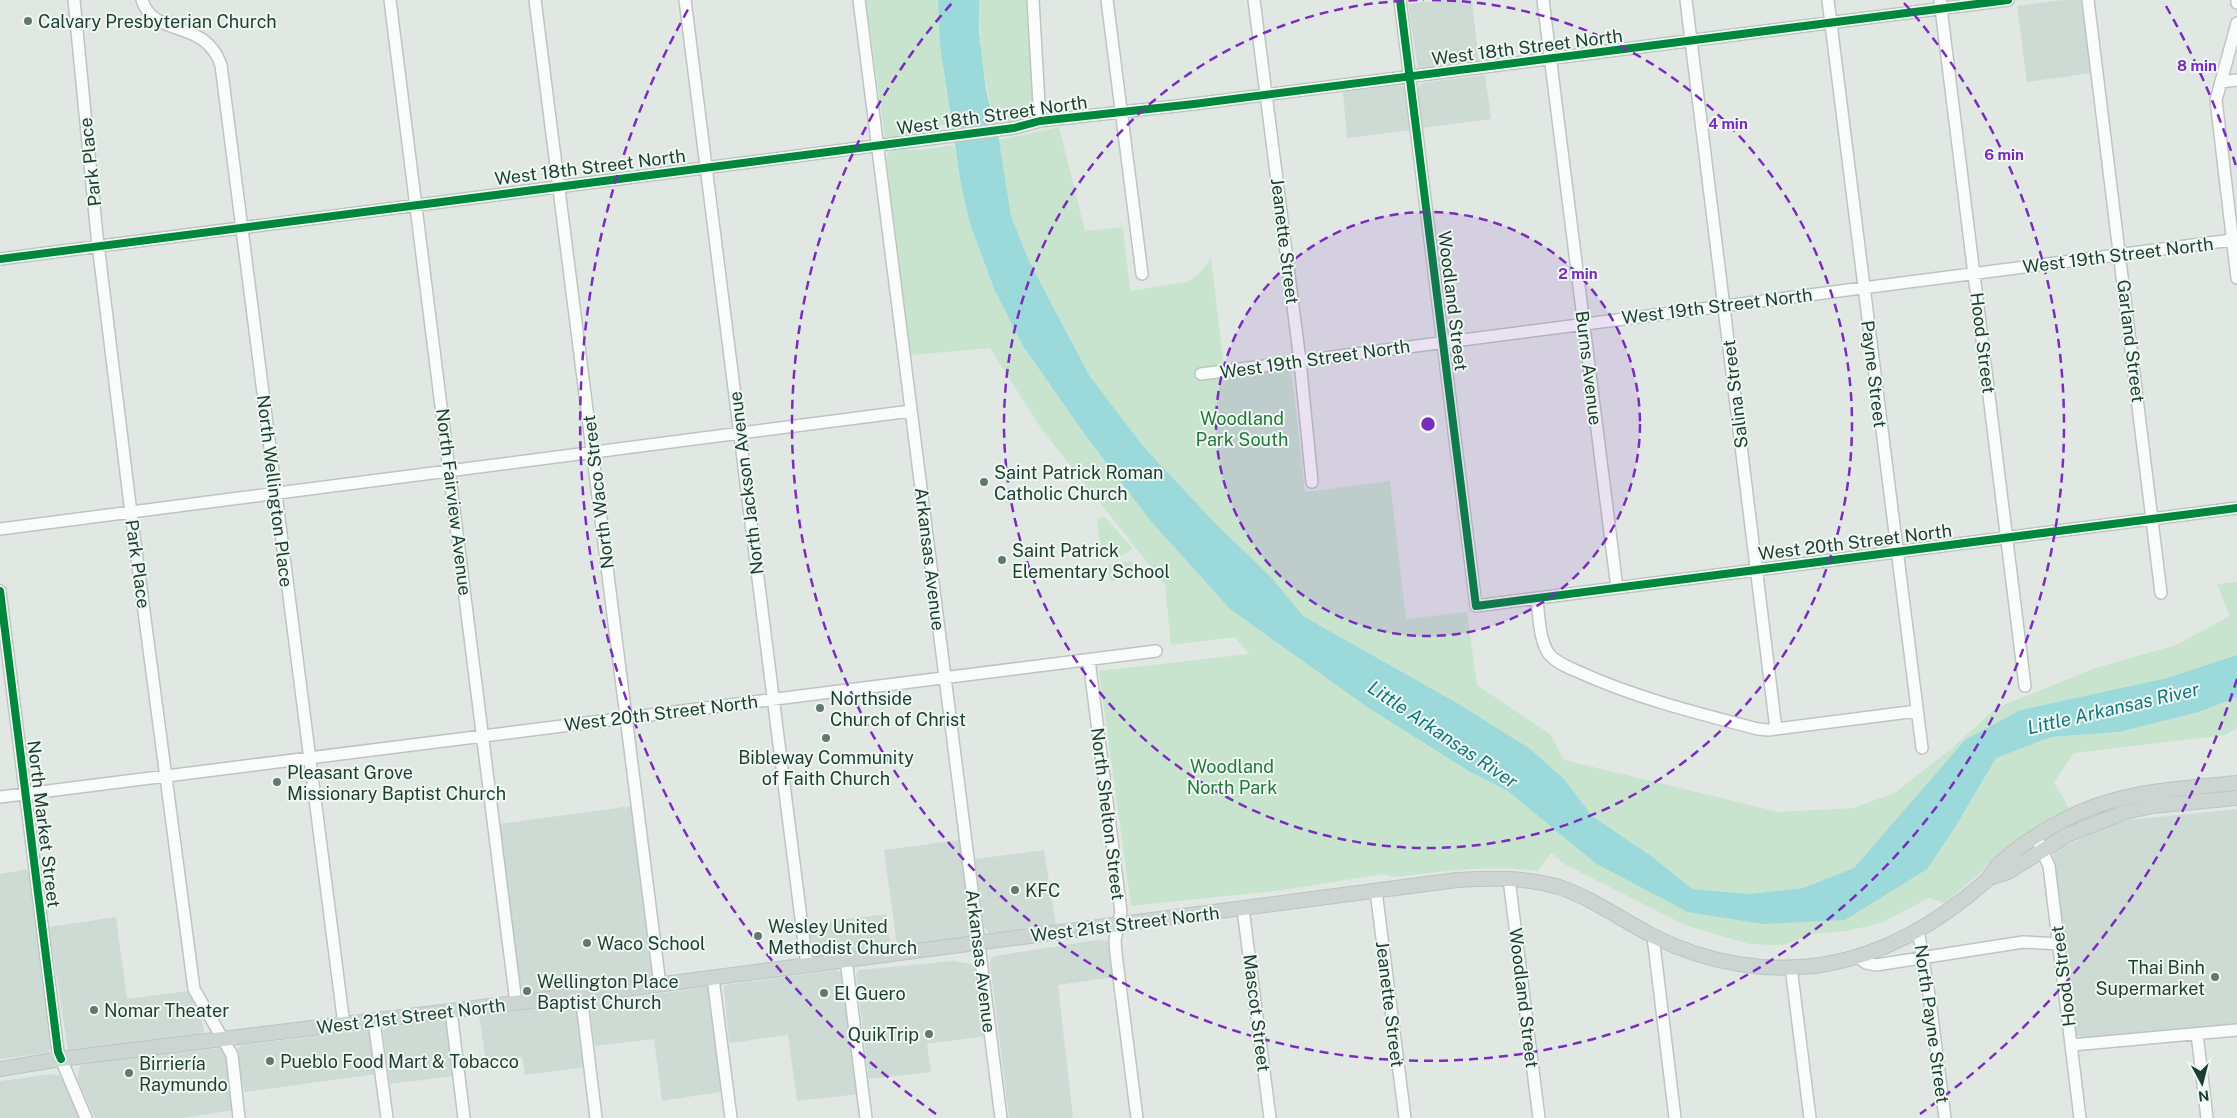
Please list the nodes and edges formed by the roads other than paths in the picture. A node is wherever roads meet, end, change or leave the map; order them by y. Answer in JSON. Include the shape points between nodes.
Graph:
{"nodes":[{"id":1,"x":74,"y":0,"type":"edge"},
{"id":2,"x":142,"y":0,"type":"edge"},
{"id":3,"x":390,"y":0,"type":"edge"},
{"id":4,"x":535,"y":0,"type":"edge"},
{"id":5,"x":685,"y":0,"type":"edge"},
{"id":6,"x":859,"y":0,"type":"edge"},
{"id":7,"x":1033,"y":0,"type":"edge"},
{"id":8,"x":1107,"y":0,"type":"edge"},
{"id":9,"x":1254,"y":0,"type":"edge"},
{"id":10,"x":1400,"y":0,"type":"edge"},
{"id":11,"x":1543,"y":0,"type":"edge"},
{"id":12,"x":1686,"y":0,"type":"edge"},
{"id":13,"x":1828,"y":0,"type":"edge"},
{"id":14,"x":2008,"y":0,"type":"edge"},
{"id":15,"x":2088,"y":0,"type":"edge"},
{"id":16,"x":1941,"y":4,"type":"edge"},
{"id":17,"x":1830,"y":23,"type":"junction"},
{"id":18,"x":2237,"y":23,"type":"edge"},
{"id":19,"x":1691,"y":41,"type":"junction"},
{"id":20,"x":1551,"y":59,"type":"junction"},
{"id":21,"x":1409,"y":77,"type":"junction"},
{"id":22,"x":2237,"y":80,"type":"edge"},
{"id":23,"x":2221,"y":82,"type":"junction"},
{"id":24,"x":1266,"y":95,"type":"junction"},
{"id":25,"x":1122,"y":113,"type":"junction"},
{"id":26,"x":1040,"y":121,"type":"junction"},
{"id":27,"x":878,"y":145,"type":"junction"},
{"id":28,"x":706,"y":167,"type":"junction"},
{"id":29,"x":560,"y":186,"type":"junction"},
{"id":30,"x":2231,"y":187,"type":"edge"},
{"id":31,"x":416,"y":205,"type":"junction"},
{"id":32,"x":242,"y":228,"type":"junction"},
{"id":33,"x":2232,"y":240,"type":"junction"},
{"id":34,"x":99,"y":247,"type":"junction"},
{"id":35,"x":2120,"y":255,"type":"junction"},
{"id":36,"x":0,"y":259,"type":"edge"},
{"id":37,"x":1142,"y":274,"type":"dead end"},
{"id":38,"x":1974,"y":274,"type":"junction"},
{"id":39,"x":2237,"y":278,"type":"edge"},
{"id":40,"x":1863,"y":287,"type":"junction"},
{"id":41,"x":1724,"y":305,"type":"junction"},
{"id":42,"x":1584,"y":324,"type":"junction"},
{"id":43,"x":1443,"y":342,"type":"junction"},
{"id":44,"x":1300,"y":361,"type":"junction"},
{"id":45,"x":1201,"y":374,"type":"dead end"},
{"id":46,"x":912,"y":411,"type":"junction"},
{"id":47,"x":740,"y":434,"type":"junction"},
{"id":48,"x":594,"y":453,"type":"junction"},
{"id":49,"x":450,"y":471,"type":"junction"},
{"id":50,"x":1312,"y":482,"type":"dead end"},
{"id":51,"x":275,"y":494,"type":"junction"},
{"id":52,"x":2237,"y":508,"type":"edge"},
{"id":53,"x":130,"y":513,"type":"junction"},
{"id":54,"x":2152,"y":519,"type":"junction"},
{"id":55,"x":0,"y":529,"type":"edge"},
{"id":56,"x":2007,"y":538,"type":"junction"},
{"id":57,"x":1896,"y":552,"type":"junction"},
{"id":58,"x":1756,"y":570,"type":"junction"},
{"id":59,"x":1617,"y":588,"type":"junction"},
{"id":60,"x":0,"y":591,"type":"edge"},
{"id":61,"x":2161,"y":593,"type":"dead end"},
{"id":62,"x":1537,"y":598,"type":"junction"},
{"id":63,"x":1476,"y":606,"type":"joint"},
{"id":64,"x":1156,"y":651,"type":"dead end"},
{"id":65,"x":1089,"y":660,"type":"junction"},
{"id":66,"x":946,"y":677,"type":"junction"},
{"id":67,"x":2026,"y":686,"type":"dead end"},
{"id":68,"x":773,"y":699,"type":"junction"},
{"id":69,"x":1917,"y":711,"type":"junction"},
{"id":70,"x":626,"y":718,"type":"junction"},
{"id":71,"x":1776,"y":729,"type":"junction"},
{"id":72,"x":483,"y":736,"type":"junction"},
{"id":73,"x":1922,"y":748,"type":"dead end"},
{"id":74,"x":310,"y":758,"type":"junction"},
{"id":75,"x":167,"y":776,"type":"junction"},
{"id":76,"x":2237,"y":783,"type":"edge"},
{"id":77,"x":25,"y":794,"type":"junction"},
{"id":78,"x":0,"y":798,"type":"edge"},
{"id":79,"x":2237,"y":798,"type":"edge"},
{"id":80,"x":2036,"y":837,"type":"junction"},
{"id":81,"x":2043,"y":850,"type":"junction"},
{"id":82,"x":1989,"y":878,"type":"junction"},
{"id":83,"x":1509,"y":879,"type":"junction"},
{"id":84,"x":1376,"y":891,"type":"junction"},
{"id":85,"x":1243,"y":908,"type":"junction"},
{"id":86,"x":1119,"y":925,"type":"junction"},
{"id":87,"x":1918,"y":930,"type":"junction"},
{"id":88,"x":1653,"y":936,"type":"junction"},
{"id":89,"x":979,"y":943,"type":"junction"},
{"id":90,"x":2059,"y":944,"type":"junction"},
{"id":91,"x":1857,"y":957,"type":"junction"},
{"id":92,"x":1924,"y":958,"type":"junction"},
{"id":93,"x":846,"y":960,"type":"junction"},
{"id":94,"x":807,"y":966,"type":"junction"},
{"id":95,"x":1791,"y":967,"type":"junction"},
{"id":96,"x":713,"y":978,"type":"junction"},
{"id":97,"x":660,"y":985,"type":"junction"},
{"id":98,"x":581,"y":995,"type":"junction"},
{"id":99,"x":516,"y":1003,"type":"junction"},
{"id":100,"x":451,"y":1012,"type":"junction"},
{"id":101,"x":374,"y":1021,"type":"junction"},
{"id":102,"x":344,"y":1025,"type":"junction"},
{"id":103,"x":2237,"y":1030,"type":"edge"},
{"id":104,"x":2197,"y":1034,"type":"junction"},
{"id":105,"x":223,"y":1040,"type":"junction"},
{"id":106,"x":2072,"y":1045,"type":"junction"},
{"id":107,"x":61,"y":1060,"type":"junction"},
{"id":108,"x":0,"y":1069,"type":"edge"},
{"id":109,"x":86,"y":1118,"type":"edge"},
{"id":110,"x":239,"y":1118,"type":"edge"},
{"id":111,"x":387,"y":1118,"type":"edge"},
{"id":112,"x":464,"y":1118,"type":"edge"},
{"id":113,"x":596,"y":1118,"type":"edge"},
{"id":114,"x":731,"y":1118,"type":"edge"},
{"id":115,"x":866,"y":1118,"type":"edge"},
{"id":116,"x":1001,"y":1118,"type":"edge"},
{"id":117,"x":1137,"y":1118,"type":"edge"},
{"id":118,"x":1270,"y":1118,"type":"edge"},
{"id":119,"x":1404,"y":1118,"type":"edge"},
{"id":120,"x":1539,"y":1118,"type":"edge"},
{"id":121,"x":1675,"y":1118,"type":"edge"},
{"id":122,"x":1810,"y":1118,"type":"edge"},
{"id":123,"x":1945,"y":1118,"type":"edge"},
{"id":124,"x":2080,"y":1118,"type":"edge"},
{"id":125,"x":2207,"y":1118,"type":"edge"}],
"edges":[{"from":1,"to":34,"type":"street","name":"Park Place"},
{"from":2,"to":32,"type":"street","name":"North Wellington Place","via":[[151,16],[172,28],[199,36],[216,52],[221,65]]},
{"from":3,"to":31,"type":"street","name":"North Fairview Avenue"},
{"from":4,"to":29,"type":"street","name":"North Waco Street"},
{"from":5,"to":28,"type":"street","name":"North Jackson Avenue"},
{"from":6,"to":27,"type":"street","name":"Arkansas Avenue"},
{"from":7,"to":26,"type":"street"},
{"from":8,"to":25,"type":"street"},
{"from":9,"to":24,"type":"street","name":"Jeanette Street"},
{"from":10,"to":21,"type":"street","name":"Woodland Street"},
{"from":11,"to":20,"type":"street","name":"Burns Avenue"},
{"from":12,"to":19,"type":"street","name":"Salina Street"},
{"from":13,"to":17,"type":"street","name":"Payne Street"},
{"from":14,"to":16,"type":"street","name":"West 18th Street North"},
{"from":15,"to":35,"type":"street","name":"Garland Street"},
{"from":16,"to":17,"type":"street","name":"West 18th Street North"},
{"from":16,"to":38,"type":"street","name":"Hood Street"},
{"from":17,"to":19,"type":"street","name":"West 18th Street North"},
{"from":17,"to":40,"type":"street","name":"Payne Street"},
{"from":18,"to":23,"type":"street"},
{"from":19,"to":20,"type":"street","name":"West 18th Street North"},
{"from":19,"to":41,"type":"street","name":"Salina Street"},
{"from":20,"to":21,"type":"street","name":"West 18th Street North"},
{"from":20,"to":42,"type":"street","name":"Burns Avenue"},
{"from":21,"to":24,"type":"street","name":"West 18th Street North"},
{"from":21,"to":43,"type":"street","name":"Woodland Street"},
{"from":22,"to":23,"type":"street"},
{"from":23,"to":30,"type":"street","via":[[2216,112]]},
{"from":24,"to":25,"type":"street","name":"West 18th Street North"},
{"from":24,"to":44,"type":"street","name":"Jeanette Street"},
{"from":25,"to":26,"type":"street","name":"West 18th Street North"},
{"from":25,"to":37,"type":"street"},
{"from":26,"to":27,"type":"street","name":"West 18th Street North","via":[[1014,128]]},
{"from":27,"to":28,"type":"street","name":"West 18th Street North"},
{"from":27,"to":46,"type":"street","name":"Arkansas Avenue"},
{"from":28,"to":29,"type":"street","name":"West 18th Street North"},
{"from":28,"to":47,"type":"street","name":"North Jackson Avenue"},
{"from":29,"to":31,"type":"street","name":"West 18th Street North"},
{"from":29,"to":48,"type":"street","name":"North Waco Street"},
{"from":30,"to":33,"type":"street"},
{"from":31,"to":32,"type":"street","name":"West 18th Street North"},
{"from":31,"to":49,"type":"street","name":"North Fairview Avenue"},
{"from":32,"to":34,"type":"street","name":"West 18th Street North"},
{"from":32,"to":51,"type":"street","name":"North Wellington Place"},
{"from":33,"to":35,"type":"street","name":"West 19th Street North"},
{"from":33,"to":39,"type":"street"},
{"from":34,"to":36,"type":"street","name":"West 18th Street North"},
{"from":34,"to":53,"type":"street","name":"Park Place"},
{"from":35,"to":38,"type":"street","name":"West 19th Street North"},
{"from":35,"to":54,"type":"street","name":"Garland Street"},
{"from":38,"to":40,"type":"street","name":"West 19th Street North"},
{"from":38,"to":56,"type":"street","name":"Hood Street"},
{"from":40,"to":41,"type":"street","name":"West 19th Street North"},
{"from":40,"to":57,"type":"street","name":"Payne Street"},
{"from":41,"to":42,"type":"street","name":"West 19th Street North"},
{"from":41,"to":58,"type":"street","name":"Salina Street"},
{"from":42,"to":43,"type":"street","name":"West 19th Street North"},
{"from":42,"to":59,"type":"street","name":"Burns Avenue"},
{"from":43,"to":44,"type":"street","name":"West 19th Street North"},
{"from":43,"to":63,"type":"street","name":"Woodland Street"},
{"from":44,"to":45,"type":"street","name":"West 19th Street North"},
{"from":44,"to":50,"type":"street","name":"Jeanette Street"},
{"from":46,"to":47,"type":"street"},
{"from":46,"to":66,"type":"street","name":"Arkansas Avenue"},
{"from":47,"to":48,"type":"street"},
{"from":47,"to":68,"type":"street","name":"North Jackson Avenue"},
{"from":48,"to":49,"type":"street"},
{"from":48,"to":70,"type":"street","name":"North Waco Street"},
{"from":49,"to":51,"type":"street"},
{"from":49,"to":72,"type":"street","name":"North Fairview Avenue"},
{"from":51,"to":53,"type":"street"},
{"from":51,"to":74,"type":"street","name":"North Wellington Place"},
{"from":52,"to":54,"type":"street","name":"West 20th Street North"},
{"from":53,"to":55,"type":"street"},
{"from":53,"to":75,"type":"street","name":"Park Place"},
{"from":54,"to":56,"type":"street","name":"West 20th Street North"},
{"from":54,"to":61,"type":"street","name":"Garland Street"},
{"from":56,"to":57,"type":"street","name":"West 20th Street North"},
{"from":56,"to":67,"type":"street","name":"Hood Street"},
{"from":57,"to":58,"type":"street","name":"West 20th Street North"},
{"from":57,"to":69,"type":"street","name":"Payne Street"},
{"from":58,"to":59,"type":"street","name":"West 20th Street North"},
{"from":58,"to":71,"type":"street","name":"Salina Street"},
{"from":59,"to":62,"type":"street","name":"West 20th Street North"},
{"from":60,"to":77,"type":"street","name":"North Market Street"},
{"from":62,"to":63,"type":"street","name":"West 20th Street North"},
{"from":62,"to":71,"type":"street","via":[[1545,645],[1558,661],[1645,698],[1758,729]]},
{"from":64,"to":65,"type":"street","name":"West 20th Street North"},
{"from":65,"to":66,"type":"street","name":"West 20th Street North"},
{"from":65,"to":86,"type":"street","name":"North Shelton Street","via":[[1121,912]]},
{"from":66,"to":68,"type":"street","name":"West 20th Street North"},
{"from":66,"to":89,"type":"street","name":"Arkansas Avenue"},
{"from":68,"to":70,"type":"street","name":"West 20th Street North"},
{"from":68,"to":94,"type":"street","name":"North Jackson Avenue"},
{"from":69,"to":71,"type":"street"},
{"from":69,"to":73,"type":"street","name":"Payne Street"},
{"from":70,"to":72,"type":"street","name":"West 20th Street North"},
{"from":70,"to":97,"type":"street","name":"North Waco Street"},
{"from":72,"to":74,"type":"street","name":"West 20th Street North"},
{"from":72,"to":99,"type":"street","name":"North Fairview Avenue"},
{"from":74,"to":75,"type":"street","name":"West 20th Street North"},
{"from":74,"to":102,"type":"street","name":"North Wellington Place"},
{"from":75,"to":77,"type":"street","name":"West 20th Street North"},
{"from":75,"to":105,"type":"street","name":"Park Place","via":[[194,988]]},
{"from":76,"to":80,"type":"main road","name":"West 21st Street North","via":[[2130,794],[2093,806]]},
{"from":77,"to":78,"type":"street","name":"West 20th Street North"},
{"from":77,"to":107,"type":"street","name":"North Market Street"},
{"from":79,"to":81,"type":"main road","name":"West 21st Street North","via":[[2152,806],[2122,813],[2067,835]]},
{"from":80,"to":81,"type":"street","name":"Hood Street"},
{"from":80,"to":82,"type":"main road","name":"West 21st Street North","via":[[1999,864]]},
{"from":81,"to":82,"type":"main road","name":"West 21st Street North","via":[[2008,872]]},
{"from":81,"to":90,"type":"street","name":"Hood Street","via":[[2050,866]]},
{"from":82,"to":87,"type":"main road","name":"West 21st Street North"},
{"from":83,"to":84,"type":"main road","name":"West 21st Street North","via":[[1457,880]]},
{"from":83,"to":88,"type":"main road","name":"West 21st Street North","via":[[1532,880],[1560,888],[1589,900]]},
{"from":83,"to":120,"type":"street","name":"Woodland Street"},
{"from":84,"to":85,"type":"main road","name":"West 21st Street North"},
{"from":84,"to":119,"type":"street","name":"Jeanette Street"},
{"from":85,"to":86,"type":"main road","name":"West 21st Street North"},
{"from":85,"to":118,"type":"street","name":"Mascot Street"},
{"from":86,"to":89,"type":"main road","name":"West 21st Street North"},
{"from":86,"to":117,"type":"street","name":"North Shelton Street","via":[[1116,954]]},
{"from":87,"to":91,"type":"main road","name":"West 21st Street North"},
{"from":87,"to":92,"type":"street","name":"North Payne Street"},
{"from":88,"to":95,"type":"main road","name":"West 21st Street North","via":[[1705,957],[1727,962],[1769,968]]},
{"from":88,"to":121,"type":"street"},
{"from":89,"to":93,"type":"main road","name":"West 21st Street North"},
{"from":89,"to":116,"type":"street","name":"Arkansas Avenue"},
{"from":90,"to":92,"type":"street","via":[[2023,942]]},
{"from":90,"to":106,"type":"street","name":"Hood Street"},
{"from":91,"to":92,"type":"street","via":[[1876,965]]},
{"from":91,"to":95,"type":"main road","name":"West 21st Street North"},
{"from":92,"to":123,"type":"street","name":"North Payne Street"},
{"from":93,"to":94,"type":"main road","name":"West 21st Street North"},
{"from":93,"to":115,"type":"street"},
{"from":94,"to":96,"type":"main road","name":"West 21st Street North"},
{"from":95,"to":122,"type":"street"},
{"from":96,"to":97,"type":"main road","name":"West 21st Street North"},
{"from":96,"to":114,"type":"street"},
{"from":97,"to":98,"type":"main road","name":"West 21st Street North"},
{"from":98,"to":99,"type":"main road","name":"West 21st Street North"},
{"from":98,"to":113,"type":"street"},
{"from":99,"to":100,"type":"main road","name":"West 21st Street North"},
{"from":100,"to":101,"type":"main road","name":"West 21st Street North"},
{"from":100,"to":112,"type":"street"},
{"from":101,"to":102,"type":"main road","name":"West 21st Street North"},
{"from":101,"to":111,"type":"street"},
{"from":102,"to":105,"type":"main road","name":"West 21st Street North"},
{"from":103,"to":104,"type":"street"},
{"from":104,"to":106,"type":"street"},
{"from":104,"to":125,"type":"street"},
{"from":105,"to":107,"type":"main road","name":"West 21st Street North"},
{"from":105,"to":110,"type":"street","name":"Park Place","via":[[232,1055]]},
{"from":106,"to":124,"type":"street","name":"Hood Street"},
{"from":107,"to":108,"type":"main road","name":"West 21st Street North"},
{"from":107,"to":109,"type":"street","name":"North Market Street"}]}
